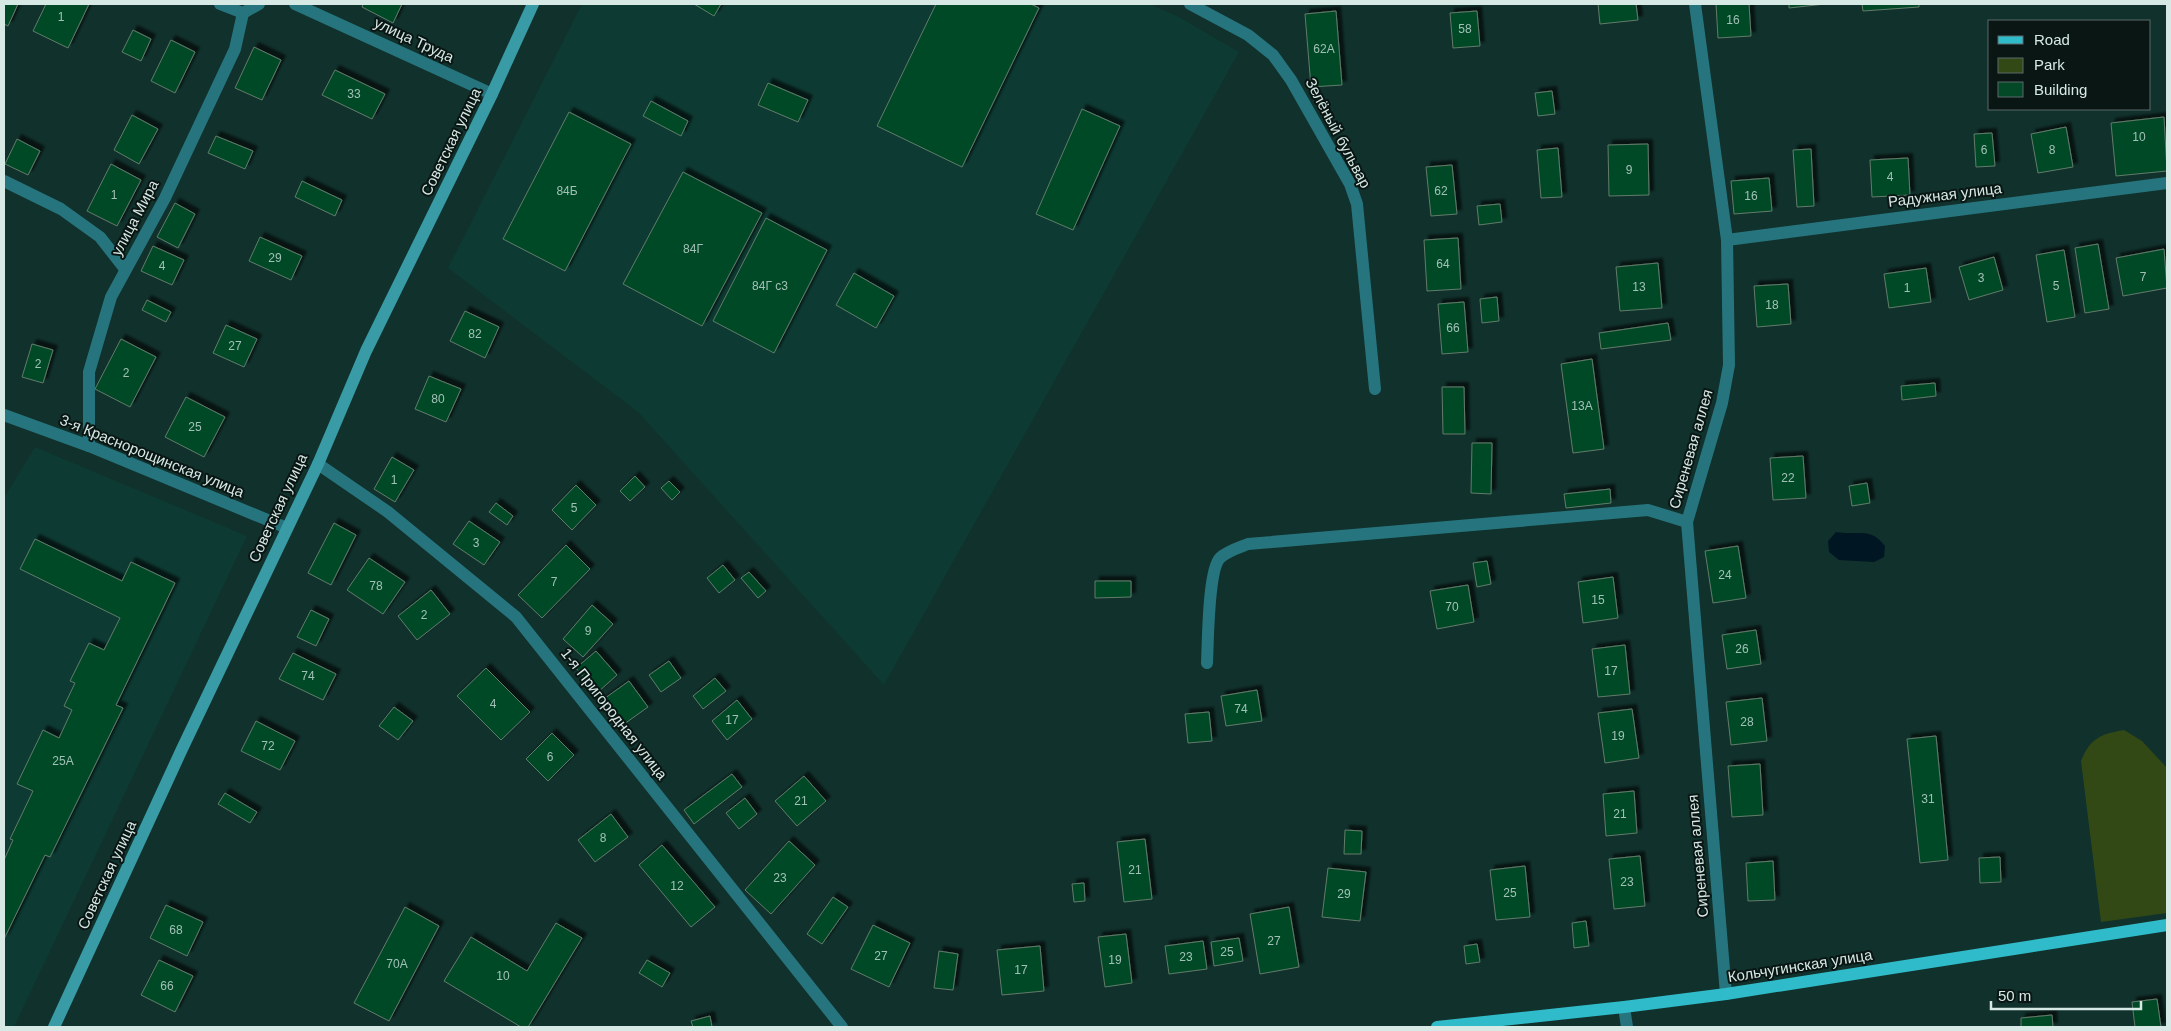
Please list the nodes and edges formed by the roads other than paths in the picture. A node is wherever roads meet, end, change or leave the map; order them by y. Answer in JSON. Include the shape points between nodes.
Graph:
{"nodes":[{"id":1,"x":220,"y":4,"type":"edge"},
{"id":2,"x":259,"y":4,"type":"edge"},
{"id":3,"x":295,"y":4,"type":"edge"},
{"id":4,"x":533,"y":4,"type":"edge"},
{"id":5,"x":1190,"y":4,"type":"edge"},
{"id":6,"x":1695,"y":4,"type":"edge"},
{"id":7,"x":243,"y":13,"type":"junction"},
{"id":8,"x":492,"y":94,"type":"junction"},
{"id":9,"x":4,"y":181,"type":"edge"},
{"id":10,"x":2167,"y":183,"type":"edge"},
{"id":11,"x":1727,"y":240,"type":"junction"},
{"id":12,"x":125,"y":269,"type":"junction"},
{"id":13,"x":1375,"y":389,"type":"dead end"},
{"id":14,"x":4,"y":415,"type":"edge"},
{"id":15,"x":89,"y":446,"type":"junction"},
{"id":16,"x":318,"y":464,"type":"junction"},
{"id":17,"x":1686,"y":522,"type":"junction"},
{"id":18,"x":287,"y":528,"type":"junction"},
{"id":19,"x":1208,"y":663,"type":"dead end"},
{"id":20,"x":2167,"y":925,"type":"edge"},
{"id":21,"x":1726,"y":994,"type":"junction"},
{"id":22,"x":1624,"y":1007,"type":"junction"},
{"id":23,"x":54,"y":1027,"type":"edge"},
{"id":24,"x":842,"y":1027,"type":"edge"},
{"id":25,"x":1437,"y":1027,"type":"edge"},
{"id":26,"x":1627,"y":1027,"type":"edge"}],
"edges":[{"from":1,"to":7,"type":"street"},
{"from":2,"to":7,"type":"street"},
{"from":3,"to":8,"type":"street","name":"улица Труда"},
{"from":4,"to":8,"type":"street","name":"Советская улица"},
{"from":5,"to":13,"type":"street","name":"Зелёный бульвар","via":[[1248,35],[1273,55],[1292,80],[1350,184],[1357,204]]},
{"from":6,"to":11,"type":"street","name":"Сиреневая аллея"},
{"from":7,"to":12,"type":"street","name":"улица Мира","via":[[235,48],[165,198]]},
{"from":8,"to":16,"type":"street","name":"Советская улица","via":[[366,351]]},
{"from":9,"to":12,"type":"street","via":[[61,209],[100,237]]},
{"from":10,"to":11,"type":"street","name":"Радужная улица"},
{"from":11,"to":17,"type":"street","name":"Сиреневая аллея","via":[[1729,365],[1722,404]]},
{"from":12,"to":15,"type":"street","name":"улица Мира","via":[[111,297],[89,372]]},
{"from":14,"to":15,"type":"street","name":"3-я Краснорощинская улица"},
{"from":15,"to":18,"type":"street","name":"3-я Краснорощинская улица"},
{"from":16,"to":18,"type":"street","name":"Советская улица"},
{"from":16,"to":24,"type":"street","name":"1-я Пригородная улица","via":[[388,512],[516,617]]},
{"from":17,"to":19,"type":"street","via":[[1648,510],[1248,544],[1218,560],[1212,574]]},
{"from":17,"to":21,"type":"street","name":"Сиреневая аллея"},
{"from":18,"to":23,"type":"street","name":"Советская улица"},
{"from":20,"to":21,"type":"main road","name":"Кольчугинская улица"},
{"from":21,"to":22,"type":"main road","name":"Кольчугинская улица"},
{"from":22,"to":25,"type":"main road","name":"Кольчугинская улица"},
{"from":22,"to":26,"type":"street"}]}
